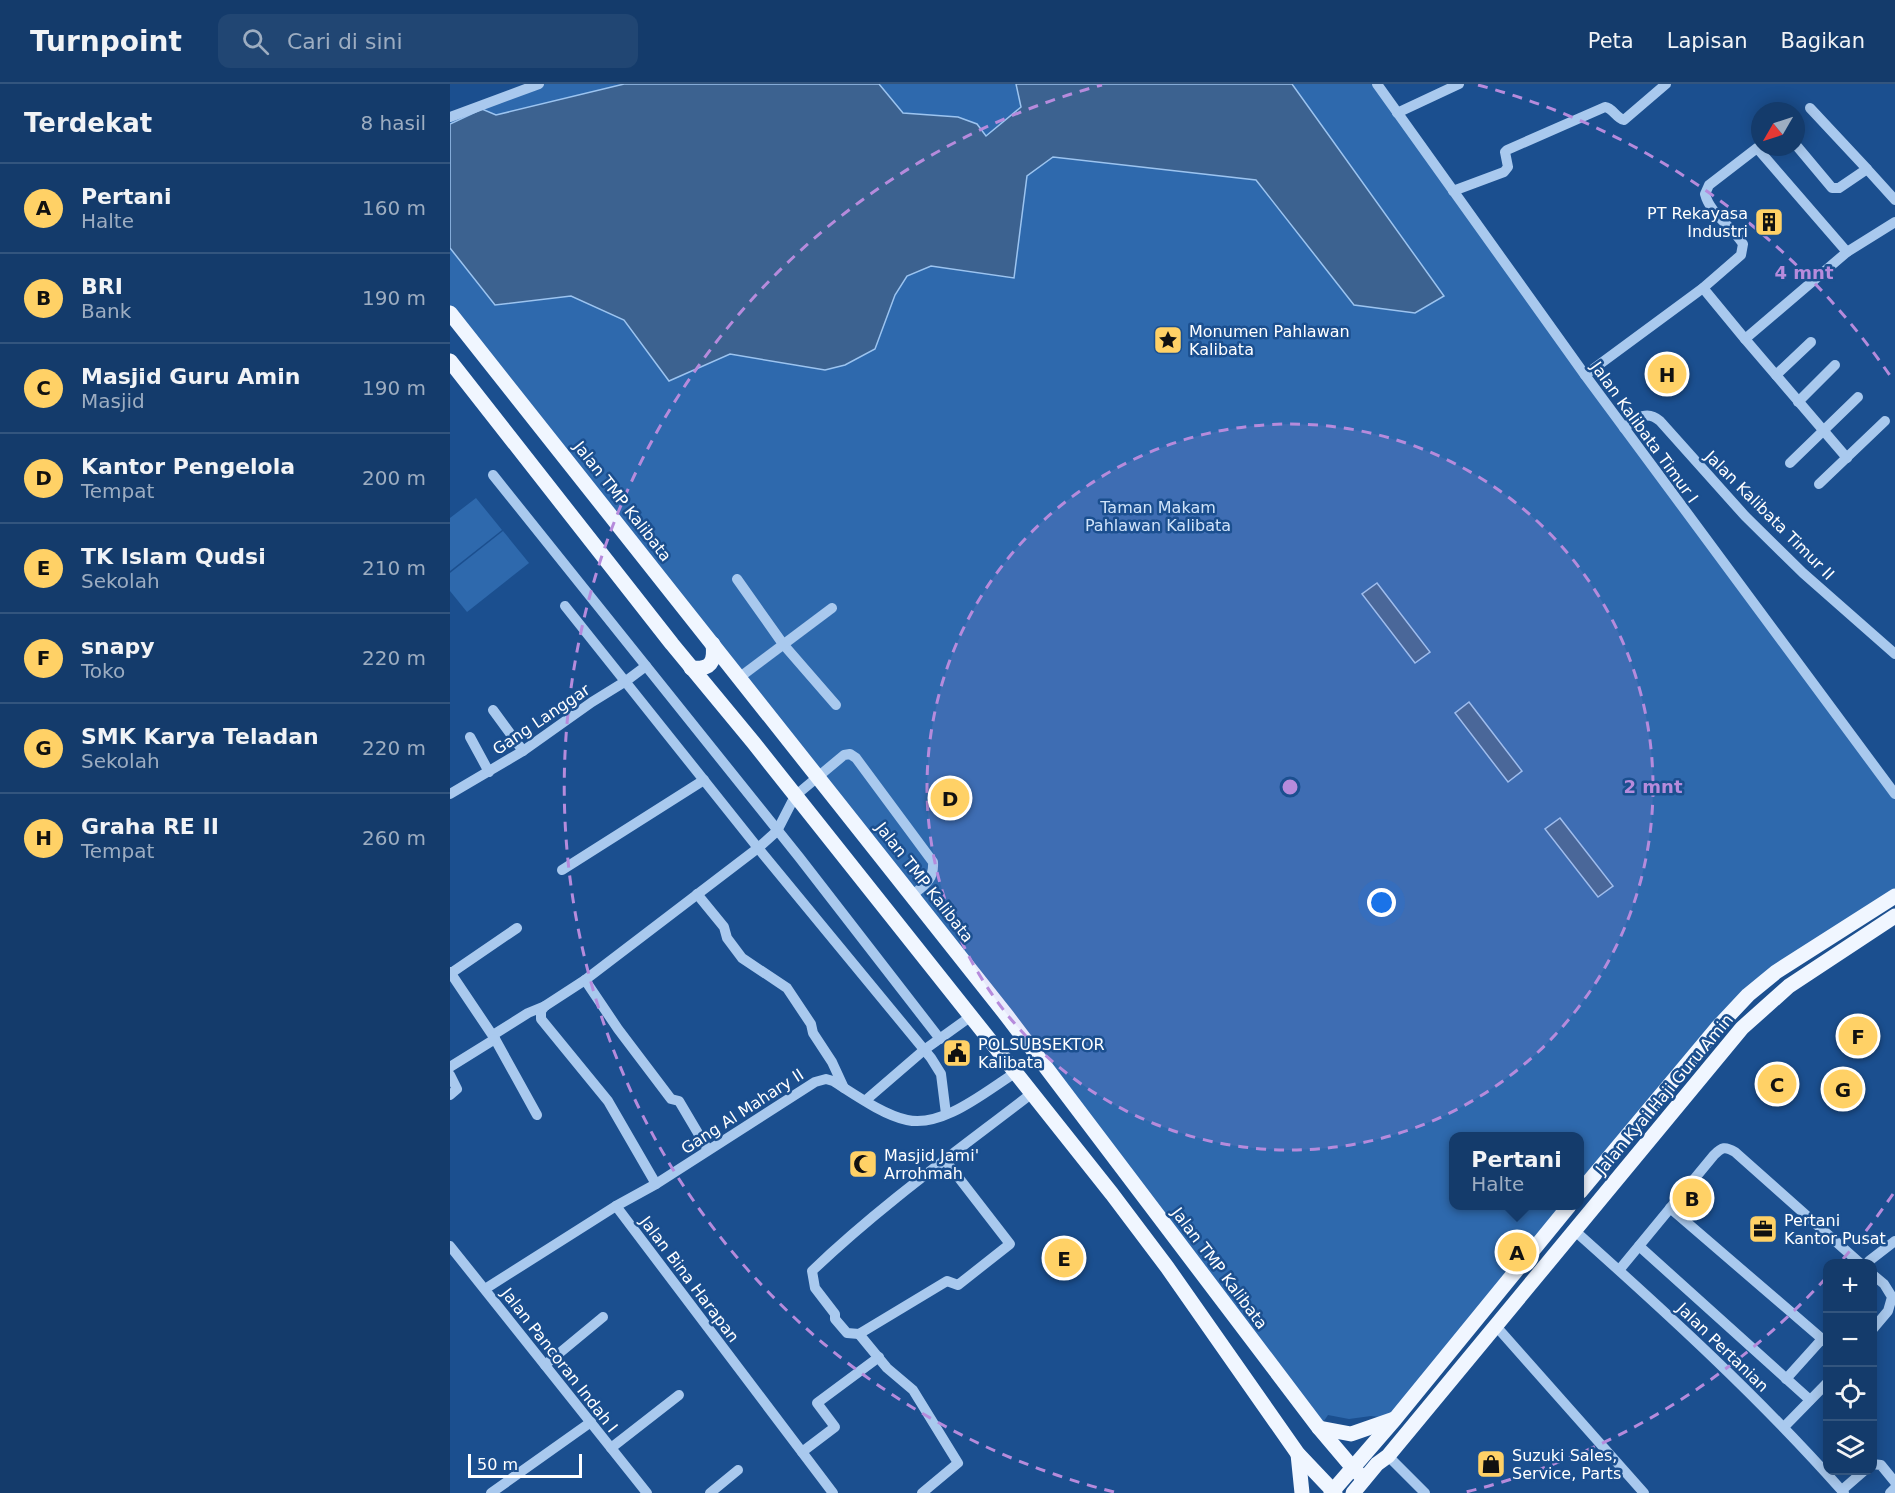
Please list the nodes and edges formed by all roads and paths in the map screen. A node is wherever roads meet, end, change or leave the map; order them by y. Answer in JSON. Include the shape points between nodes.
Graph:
{"nodes":[{"id":1,"x":539,"y":84,"type":"edge"},
{"id":2,"x":1377,"y":84,"type":"edge"},
{"id":3,"x":1459,"y":84,"type":"edge"},
{"id":4,"x":1666,"y":84,"type":"edge"},
{"id":5,"x":1810,"y":108,"type":"dead end"},
{"id":6,"x":1397,"y":113,"type":"junction"},
{"id":7,"x":450,"y":117,"type":"edge"},
{"id":8,"x":1751,"y":153,"type":"edge"},
{"id":9,"x":1767,"y":156,"type":"edge"},
{"id":10,"x":1805,"y":156,"type":"edge"},
{"id":11,"x":1867,"y":169,"type":"junction"},
{"id":12,"x":1453,"y":191,"type":"junction"},
{"id":13,"x":1895,"y":200,"type":"edge"},
{"id":14,"x":1895,"y":222,"type":"edge"},
{"id":15,"x":1847,"y":252,"type":"junction"},
{"id":16,"x":1703,"y":288,"type":"junction"},
{"id":17,"x":450,"y":313,"type":"edge"},
{"id":18,"x":1745,"y":339,"type":"junction"},
{"id":19,"x":1811,"y":342,"type":"dead end"},
{"id":20,"x":450,"y":362,"type":"edge"},
{"id":21,"x":1835,"y":365,"type":"dead end"},
{"id":22,"x":1585,"y":375,"type":"junction"},
{"id":23,"x":1776,"y":375,"type":"junction"},
{"id":24,"x":1858,"y":397,"type":"dead end"},
{"id":25,"x":1798,"y":402,"type":"junction"},
{"id":26,"x":1885,"y":421,"type":"dead end"},
{"id":27,"x":1624,"y":428,"type":"junction"},
{"id":28,"x":1823,"y":430,"type":"junction"},
{"id":29,"x":1846,"y":458,"type":"junction"},
{"id":30,"x":1790,"y":463,"type":"dead end"},
{"id":31,"x":493,"y":474,"type":"dead end"},
{"id":32,"x":1819,"y":484,"type":"dead end"},
{"id":33,"x":737,"y":579,"type":"dead end"},
{"id":34,"x":565,"y":606,"type":"dead end"},
{"id":35,"x":832,"y":608,"type":"dead end"},
{"id":36,"x":713,"y":644,"type":"junction"},
{"id":37,"x":783,"y":644,"type":"junction"},
{"id":38,"x":1895,"y":654,"type":"edge"},
{"id":39,"x":646,"y":666,"type":"junction"},
{"id":40,"x":691,"y":668,"type":"junction"},
{"id":41,"x":740,"y":677,"type":"junction"},
{"id":42,"x":626,"y":681,"type":"junction"},
{"id":43,"x":836,"y":705,"type":"dead end"},
{"id":44,"x":493,"y":710,"type":"dead end"},
{"id":45,"x":470,"y":737,"type":"dead end"},
{"id":46,"x":523,"y":751,"type":"junction"},
{"id":47,"x":489,"y":772,"type":"junction"},
{"id":48,"x":818,"y":777,"type":"junction"},
{"id":49,"x":704,"y":780,"type":"junction"},
{"id":50,"x":450,"y":794,"type":"edge"},
{"id":51,"x":1895,"y":794,"type":"edge"},
{"id":52,"x":795,"y":796,"type":"junction"},
{"id":53,"x":777,"y":831,"type":"junction"},
{"id":54,"x":758,"y":848,"type":"junction"},
{"id":55,"x":562,"y":870,"type":"dead end"},
{"id":56,"x":916,"y":892,"type":"dead end"},
{"id":57,"x":698,"y":894,"type":"junction"},
{"id":58,"x":1895,"y":896,"type":"edge"},
{"id":59,"x":1894,"y":918,"type":"edge"},
{"id":60,"x":517,"y":928,"type":"dead end"},
{"id":61,"x":451,"y":973,"type":"edge"},
{"id":62,"x":585,"y":980,"type":"junction"},
{"id":63,"x":545,"y":1006,"type":"junction"},
{"id":64,"x":1007,"y":1016,"type":"junction"},
{"id":65,"x":970,"y":1017,"type":"junction"},
{"id":66,"x":981,"y":1031,"type":"junction"},
{"id":67,"x":494,"y":1037,"type":"junction"},
{"id":68,"x":940,"y":1039,"type":"junction"},
{"id":69,"x":924,"y":1050,"type":"junction"},
{"id":70,"x":450,"y":1067,"type":"edge"},
{"id":71,"x":1015,"y":1073,"type":"junction"},
{"id":72,"x":450,"y":1075,"type":"edge"},
{"id":73,"x":845,"y":1088,"type":"junction"},
{"id":74,"x":1031,"y":1094,"type":"junction"},
{"id":75,"x":450,"y":1095,"type":"edge"},
{"id":76,"x":866,"y":1100,"type":"junction"},
{"id":77,"x":946,"y":1114,"type":"junction"},
{"id":78,"x":537,"y":1115,"type":"dead end"},
{"id":79,"x":708,"y":1150,"type":"junction"},
{"id":80,"x":945,"y":1160,"type":"junction"},
{"id":81,"x":656,"y":1184,"type":"junction"},
{"id":82,"x":1584,"y":1187,"type":"edge"},
{"id":83,"x":616,"y":1206,"type":"junction"},
{"id":84,"x":1670,"y":1208,"type":"junction"},
{"id":85,"x":1566,"y":1210,"type":"edge"},
{"id":86,"x":1575,"y":1231,"type":"junction"},
{"id":87,"x":1895,"y":1241,"type":"edge"},
{"id":88,"x":450,"y":1246,"type":"edge"},
{"id":89,"x":1639,"y":1246,"type":"junction"},
{"id":90,"x":1861,"y":1259,"type":"edge"},
{"id":91,"x":1869,"y":1259,"type":"edge"},
{"id":92,"x":1620,"y":1269,"type":"junction"},
{"id":93,"x":1877,"y":1278,"type":"edge"},
{"id":94,"x":485,"y":1289,"type":"junction"},
{"id":95,"x":603,"y":1317,"type":"dead end"},
{"id":96,"x":1877,"y":1324,"type":"edge"},
{"id":97,"x":1495,"y":1325,"type":"junction"},
{"id":98,"x":859,"y":1334,"type":"junction"},
{"id":99,"x":1823,"y":1340,"type":"edge"},
{"id":100,"x":1823,"y":1342,"type":"edge"},
{"id":101,"x":879,"y":1357,"type":"junction"},
{"id":102,"x":545,"y":1365,"type":"junction"},
{"id":103,"x":1786,"y":1379,"type":"junction"},
{"id":104,"x":1823,"y":1386,"type":"edge"},
{"id":105,"x":679,"y":1395,"type":"dead end"},
{"id":106,"x":1810,"y":1400,"type":"junction"},
{"id":107,"x":1395,"y":1419,"type":"junction"},
{"id":108,"x":591,"y":1422,"type":"junction"},
{"id":109,"x":1784,"y":1427,"type":"junction"},
{"id":110,"x":1319,"y":1428,"type":"junction"},
{"id":111,"x":611,"y":1448,"type":"junction"},
{"id":112,"x":802,"y":1452,"type":"junction"},
{"id":113,"x":1298,"y":1454,"type":"junction"},
{"id":114,"x":1391,"y":1458,"type":"junction"},
{"id":115,"x":1877,"y":1463,"type":"edge"},
{"id":116,"x":1352,"y":1467,"type":"junction"},
{"id":117,"x":738,"y":1470,"type":"dead end"},
{"id":118,"x":1859,"y":1475,"type":"edge"},
{"id":119,"x":1364,"y":1479,"type":"junction"},
{"id":120,"x":1895,"y":1482,"type":"edge"},
{"id":121,"x":1895,"y":1488,"type":"edge"},
{"id":122,"x":1333,"y":1492,"type":"edge"},
{"id":123,"x":1843,"y":1492,"type":"edge"},
{"id":124,"x":491,"y":1493,"type":"edge"},
{"id":125,"x":647,"y":1493,"type":"edge"},
{"id":126,"x":710,"y":1493,"type":"edge"},
{"id":127,"x":833,"y":1493,"type":"edge"},
{"id":128,"x":922,"y":1493,"type":"edge"},
{"id":129,"x":1302,"y":1493,"type":"edge"},
{"id":130,"x":1353,"y":1493,"type":"edge"},
{"id":131,"x":1425,"y":1493,"type":"edge"},
{"id":132,"x":1644,"y":1493,"type":"edge"},
{"id":133,"x":1890,"y":1493,"type":"edge"}],
"edges":[{"from":1,"to":7,"type":"street"},
{"from":2,"to":6,"type":"street","name":"Jalan Kalibata Timur I"},
{"from":3,"to":6,"type":"street"},
{"from":4,"to":12,"type":"street","via":[[1624,120],[1605,106],[1507,150],[1508,167],[1504,172]]},
{"from":5,"to":11,"type":"street"},
{"from":6,"to":12,"type":"street","name":"Jalan Kalibata Timur I"},
{"from":8,"to":16,"type":"street","via":[[1709,185],[1705,194],[1708,204],[1743,244],[1741,255]]},
{"from":9,"to":15,"type":"street"},
{"from":10,"to":11,"type":"street","via":[[1832,188],[1839,188]]},
{"from":11,"to":13,"type":"street"},
{"from":12,"to":22,"type":"street","name":"Jalan Kalibata Timur I"},
{"from":14,"to":15,"type":"street"},
{"from":15,"to":18,"type":"street"},
{"from":16,"to":18,"type":"street"},
{"from":16,"to":22,"type":"street"},
{"from":17,"to":36,"type":"main road","name":"Jalan TMP Kalibata"},
{"from":18,"to":23,"type":"street"},
{"from":19,"to":23,"type":"street"},
{"from":20,"to":40,"type":"main road"},
{"from":21,"to":25,"type":"street"},
{"from":22,"to":27,"type":"street","name":"Jalan Kalibata Timur I"},
{"from":23,"to":25,"type":"street"},
{"from":24,"to":28,"type":"street"},
{"from":25,"to":28,"type":"street"},
{"from":26,"to":29,"type":"street"},
{"from":27,"to":38,"type":"street","name":"Jalan Kalibata Timur II","via":[[1649,414],[1660,421],[1745,516]]},
{"from":27,"to":51,"type":"street","name":"Jalan Kalibata Timur I"},
{"from":28,"to":29,"type":"street"},
{"from":28,"to":30,"type":"street"},
{"from":29,"to":32,"type":"street"},
{"from":31,"to":39,"type":"street"},
{"from":33,"to":37,"type":"street"},
{"from":34,"to":42,"type":"street"},
{"from":35,"to":37,"type":"street"},
{"from":36,"to":40,"type":"main road","via":[[711,663],[702,669]]},
{"from":36,"to":41,"type":"main road","name":"Jalan TMP Kalibata"},
{"from":37,"to":41,"type":"street"},
{"from":37,"to":43,"type":"street"},
{"from":39,"to":42,"type":"street","name":"Gang Langgar"},
{"from":39,"to":53,"type":"street"},
{"from":40,"to":52,"type":"main road"},
{"from":41,"to":48,"type":"main road","name":"Jalan TMP Kalibata"},
{"from":42,"to":46,"type":"street","name":"Gang Langgar"},
{"from":42,"to":49,"type":"street"},
{"from":44,"to":46,"type":"street"},
{"from":45,"to":47,"type":"street"},
{"from":46,"to":47,"type":"street","name":"Gang Langgar"},
{"from":47,"to":50,"type":"street","name":"Gang Langgar"},
{"from":48,"to":52,"type":"street"},
{"from":48,"to":56,"type":"street","via":[[844,755],[856,758],[933,862],[934,871],[927,885]]},
{"from":48,"to":64,"type":"main road","name":"Jalan TMP Kalibata"},
{"from":49,"to":54,"type":"street"},
{"from":49,"to":55,"type":"street"},
{"from":52,"to":53,"type":"street"},
{"from":52,"to":65,"type":"main road"},
{"from":53,"to":54,"type":"street"},
{"from":53,"to":68,"type":"street"},
{"from":54,"to":57,"type":"street"},
{"from":54,"to":69,"type":"street"},
{"from":57,"to":62,"type":"street"},
{"from":57,"to":73,"type":"street","via":[[742,958],[787,988]]},
{"from":58,"to":82,"type":"main road","name":"Jalan Kyai Haji Guru Amin","via":[[1776,972],[1748,995]]},
{"from":59,"to":86,"type":"main road","name":"Jalan Kyai Haji Guru Amin","via":[[1776,996],[1742,1028]]},
{"from":60,"to":61,"type":"street"},
{"from":61,"to":67,"type":"street"},
{"from":62,"to":63,"type":"street"},
{"from":62,"to":79,"type":"street","via":[[671,1099],[679,1101]]},
{"from":63,"to":67,"type":"street","via":[[528,1012]]},
{"from":63,"to":81,"type":"street","via":[[541,1018],[608,1101]]},
{"from":64,"to":66,"type":"main road","via":[[999,1014],[988,1019]]},
{"from":64,"to":110,"type":"main road","name":"Jalan TMP Kalibata"},
{"from":65,"to":66,"type":"main road"},
{"from":65,"to":68,"type":"street"},
{"from":66,"to":71,"type":"main road"},
{"from":67,"to":70,"type":"street"},
{"from":67,"to":78,"type":"street"},
{"from":68,"to":69,"type":"street"},
{"from":69,"to":76,"type":"street"},
{"from":69,"to":77,"type":"street","via":[[941,1074]]},
{"from":71,"to":74,"type":"main road"},
{"from":71,"to":77,"type":"street","name":"Gang Al Mahary II"},
{"from":72,"to":75,"type":"street","via":[[457,1089]]},
{"from":73,"to":76,"type":"street","name":"Gang Al Mahary II"},
{"from":73,"to":79,"type":"street","name":"Gang Al Mahary II","via":[[826,1079],[815,1082]]},
{"from":74,"to":80,"type":"street"},
{"from":74,"to":113,"type":"main road","via":[[1153,1249]]},
{"from":76,"to":77,"type":"street","name":"Gang Al Mahary II","via":[[905,1120],[921,1122]]},
{"from":79,"to":81,"type":"street","name":"Gang Al Mahary II"},
{"from":80,"to":98,"type":"street","via":[[812,1271],[815,1288],[835,1319],[847,1333]]},
{"from":80,"to":98,"type":"street","via":[[1010,1244],[958,1285],[947,1281]]},
{"from":81,"to":83,"type":"street","name":"Gang Al Mahary II"},
{"from":83,"to":94,"type":"street"},
{"from":83,"to":112,"type":"street","name":"Jalan Bina Harapan"},
{"from":84,"to":89,"type":"street"},
{"from":84,"to":90,"type":"street","via":[[1720,1148],[1727,1147]]},
{"from":84,"to":99,"type":"street"},
{"from":85,"to":107,"type":"main road"},
{"from":86,"to":92,"type":"street","name":"Jalan Pertanian"},
{"from":86,"to":97,"type":"main road","name":"Jalan Kyai Haji Guru Amin"},
{"from":87,"to":91,"type":"street"},
{"from":88,"to":94,"type":"street","name":"Jalan Pancoran Indah I"},
{"from":89,"to":92,"type":"street"},
{"from":89,"to":103,"type":"street"},
{"from":92,"to":109,"type":"street","name":"Jalan Pertanian"},
{"from":93,"to":96,"type":"street","via":[[1892,1297],[1888,1311]]},
{"from":94,"to":102,"type":"street","name":"Jalan Pancoran Indah I"},
{"from":95,"to":102,"type":"street"},
{"from":97,"to":114,"type":"main road","name":"Jalan Kyai Haji Guru Amin"},
{"from":97,"to":132,"type":"street"},
{"from":98,"to":101,"type":"street"},
{"from":100,"to":103,"type":"street"},
{"from":101,"to":112,"type":"street","via":[[817,1403],[835,1427]]},
{"from":101,"to":128,"type":"street","via":[[913,1390],[958,1463]]},
{"from":102,"to":108,"type":"street","name":"Jalan Pancoran Indah I"},
{"from":103,"to":106,"type":"street"},
{"from":104,"to":106,"type":"street"},
{"from":105,"to":111,"type":"street"},
{"from":106,"to":109,"type":"street"},
{"from":107,"to":110,"type":"main road","via":[[1351,1434]]},
{"from":107,"to":116,"type":"main road"},
{"from":108,"to":111,"type":"street","name":"Jalan Pancoran Indah I"},
{"from":108,"to":124,"type":"street"},
{"from":109,"to":123,"type":"street","name":"Jalan Pertanian"},
{"from":110,"to":116,"type":"main road","name":"Jalan TMP Kalibata"},
{"from":111,"to":125,"type":"street","name":"Jalan Pancoran Indah I"},
{"from":112,"to":127,"type":"street","name":"Jalan Bina Harapan"},
{"from":113,"to":122,"type":"main road"},
{"from":113,"to":129,"type":"main road"},
{"from":114,"to":119,"type":"main road","name":"Jalan Kyai Haji Guru Amin","via":[[1377,1464]]},
{"from":114,"to":131,"type":"street"},
{"from":115,"to":120,"type":"street"},
{"from":116,"to":119,"type":"main road","name":"Jalan TMP Kalibata"},
{"from":116,"to":122,"type":"main road"},
{"from":117,"to":126,"type":"street"},
{"from":118,"to":123,"type":"street"},
{"from":119,"to":130,"type":"main road","name":"Jalan Kyai Haji Guru Amin"},
{"from":121,"to":133,"type":"street"}]}
